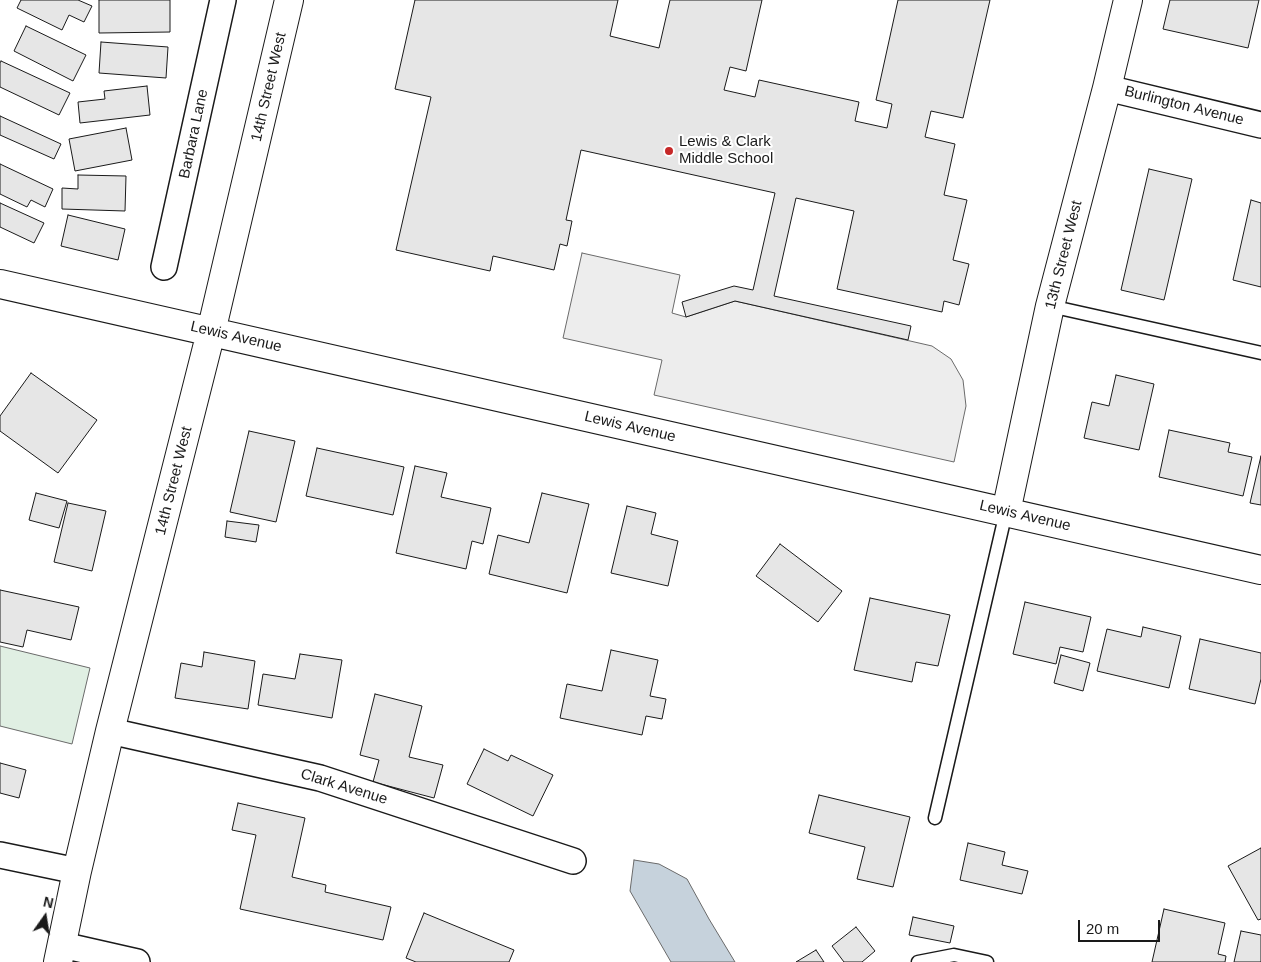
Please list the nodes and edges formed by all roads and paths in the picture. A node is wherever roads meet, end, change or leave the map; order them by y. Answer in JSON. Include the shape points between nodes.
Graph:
{"nodes":[{"id":1,"x":223,"y":0,"type":"edge"},
{"id":2,"x":289,"y":0,"type":"edge"},
{"id":3,"x":1128,"y":0,"type":"edge"},
{"id":4,"x":1107,"y":88,"type":"junction"},
{"id":5,"x":1261,"y":125,"type":"edge"},
{"id":6,"x":164,"y":267,"type":"dead end"},
{"id":7,"x":0,"y":284,"type":"edge"},
{"id":8,"x":1050,"y":306,"type":"junction"},
{"id":9,"x":212,"y":332,"type":"junction"},
{"id":10,"x":1261,"y":353,"type":"edge"},
{"id":11,"x":1006,"y":512,"type":"junction"},
{"id":12,"x":1261,"y":570,"type":"edge"},
{"id":13,"x":110,"y":731,"type":"junction"},
{"id":14,"x":935,"y":818,"type":"dead end"},
{"id":15,"x":0,"y":855,"type":"edge"},
{"id":16,"x":573,"y":861,"type":"dead end"},
{"id":17,"x":77,"y":871,"type":"junction"},
{"id":18,"x":60,"y":954,"type":"edge"},
{"id":19,"x":137,"y":962,"type":"edge"},
{"id":20,"x":918,"y":962,"type":"edge"},
{"id":21,"x":987,"y":962,"type":"edge"}],
"edges":[{"from":1,"to":6,"type":"street","name":"Barbara Lane"},
{"from":2,"to":9,"type":"street","name":"14th Street West"},
{"from":3,"to":4,"type":"street","name":"13th Street West"},
{"from":4,"to":5,"type":"street","name":"Burlington Avenue"},
{"from":4,"to":8,"type":"street","name":"13th Street West"},
{"from":7,"to":9,"type":"street","name":"Lewis Avenue"},
{"from":8,"to":10,"type":"lane"},
{"from":8,"to":11,"type":"street","name":"13th Street West"},
{"from":9,"to":11,"type":"street","name":"Lewis Avenue"},
{"from":9,"to":13,"type":"street","name":"14th Street West"},
{"from":11,"to":12,"type":"street","name":"Lewis Avenue"},
{"from":11,"to":14,"type":"lane"},
{"from":13,"to":16,"type":"street","name":"Clark Avenue","via":[[320,778]]},
{"from":13,"to":17,"type":"street","name":"14th Street West"},
{"from":15,"to":17,"type":"street"},
{"from":17,"to":18,"type":"street","name":"14th Street West"},
{"from":18,"to":19,"type":"street"},
{"from":20,"to":21,"type":"lane","via":[[954,955]]}]}
